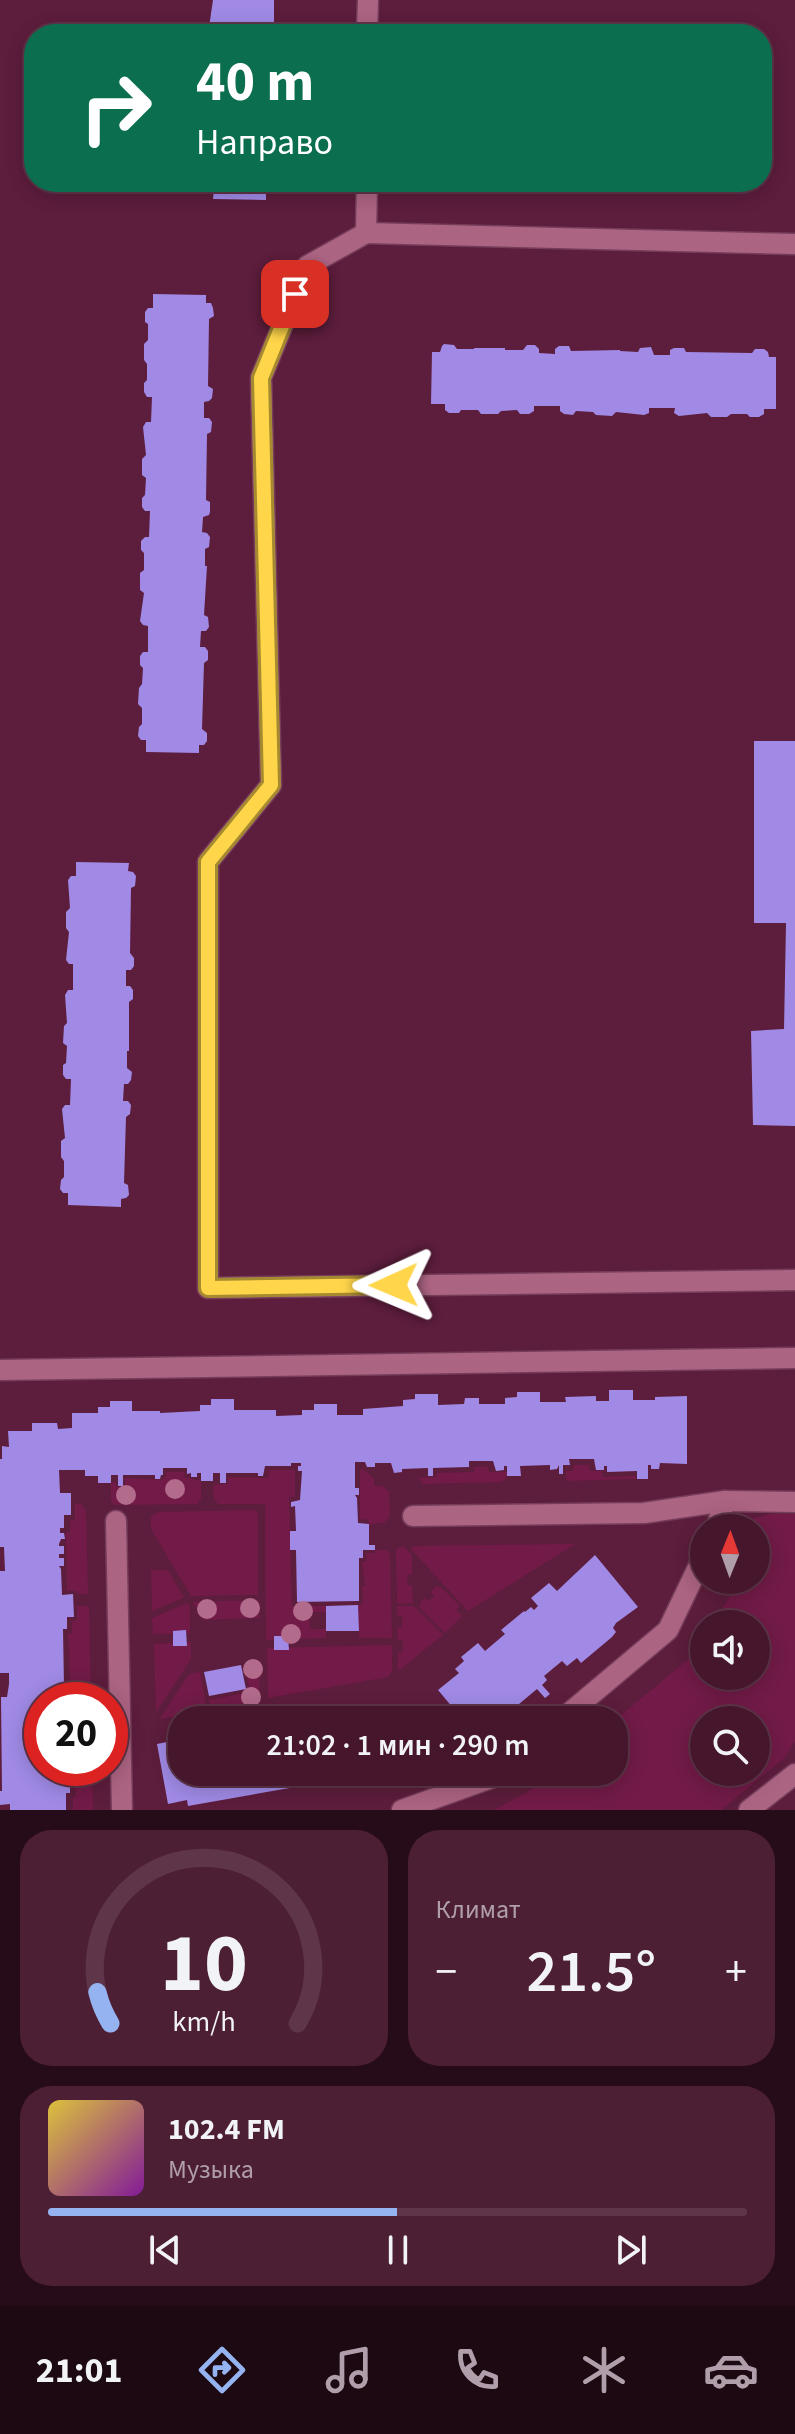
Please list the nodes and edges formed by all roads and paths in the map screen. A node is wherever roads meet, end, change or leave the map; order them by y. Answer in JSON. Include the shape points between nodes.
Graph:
{"nodes":[{"id":1,"x":368,"y":0,"type":"edge"},
{"id":2,"x":367,"y":24,"type":"edge"},
{"id":3,"x":367,"y":192,"type":"edge"},
{"id":4,"x":366,"y":233,"type":"junction"},
{"id":5,"x":795,"y":244,"type":"edge"},
{"id":6,"x":795,"y":1280,"type":"edge"},
{"id":7,"x":795,"y":1358,"type":"edge"},
{"id":8,"x":0,"y":1370,"type":"edge"},
{"id":9,"x":725,"y":1501,"type":"junction"},
{"id":10,"x":795,"y":1502,"type":"edge"},
{"id":11,"x":721,"y":1514,"type":"edge"},
{"id":12,"x":413,"y":1516,"type":"dead end"},
{"id":13,"x":116,"y":1521,"type":"dead end"},
{"id":14,"x":690,"y":1584,"type":"edge"},
{"id":15,"x":578,"y":1706,"type":"edge"},
{"id":16,"x":795,"y":1774,"type":"edge"},
{"id":17,"x":469,"y":1786,"type":"edge"},
{"id":18,"x":122,"y":1810,"type":"edge"},
{"id":19,"x":402,"y":1810,"type":"edge"},
{"id":20,"x":749,"y":1810,"type":"edge"}],
"edges":[{"from":1,"to":2,"type":"lane"},
{"from":3,"to":4,"type":"lane"},
{"from":4,"to":5,"type":"lane"},
{"from":4,"to":6,"type":"lane","via":[[307,266],[261,378],[271,785],[208,862],[208,1288]]},
{"from":7,"to":8,"type":"lane"},
{"from":9,"to":10,"type":"lane"},
{"from":9,"to":11,"type":"lane"},
{"from":9,"to":12,"type":"lane","via":[[644,1513]]},
{"from":13,"to":18,"type":"lane"},
{"from":14,"to":15,"type":"lane","via":[[668,1630]]},
{"from":16,"to":20,"type":"lane"},
{"from":17,"to":19,"type":"lane"}]}
